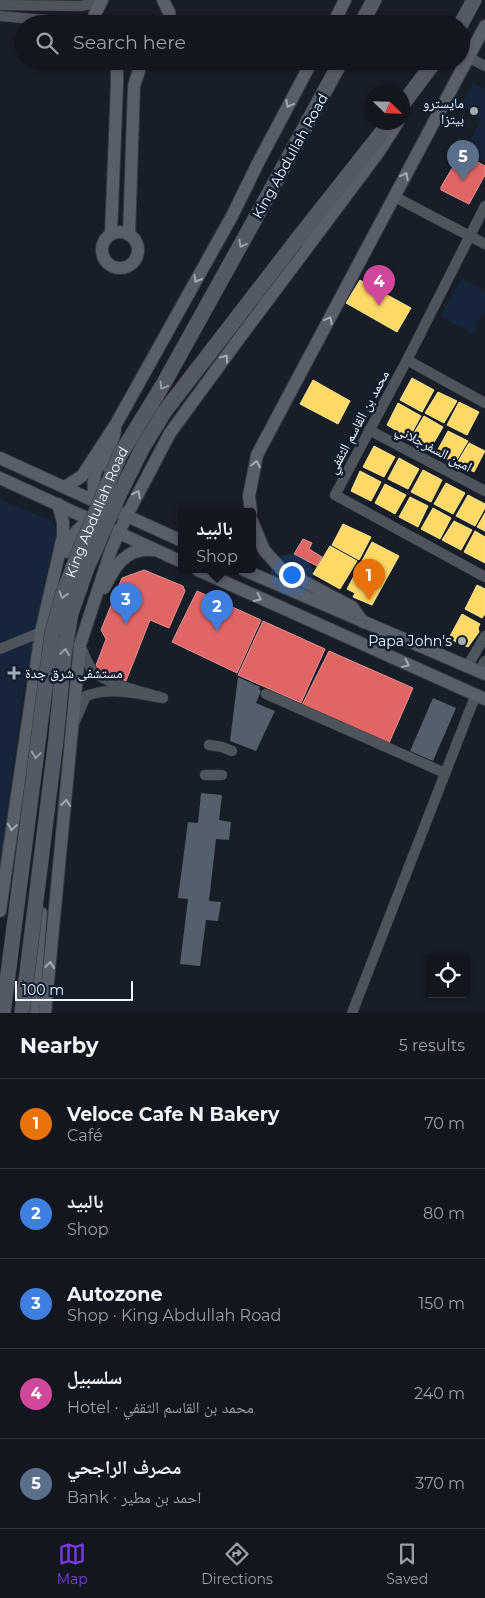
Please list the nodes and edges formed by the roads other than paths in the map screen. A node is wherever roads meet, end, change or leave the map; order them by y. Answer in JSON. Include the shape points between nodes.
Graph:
{"nodes":[{"id":1,"x":163,"y":0,"type":"edge"},
{"id":2,"x":345,"y":0,"type":"edge"},
{"id":3,"x":374,"y":0,"type":"edge"},
{"id":4,"x":474,"y":0,"type":"edge"},
{"id":5,"x":101,"y":1,"type":"edge"},
{"id":6,"x":0,"y":2,"type":"edge"},
{"id":7,"x":95,"y":15,"type":"edge"},
{"id":8,"x":169,"y":15,"type":"edge"},
{"id":9,"x":338,"y":15,"type":"edge"},
{"id":10,"x":366,"y":15,"type":"edge"},
{"id":11,"x":465,"y":15,"type":"edge"},
{"id":12,"x":0,"y":16,"type":"edge"},
{"id":13,"x":15,"y":17,"type":"edge"},
{"id":14,"x":485,"y":26,"type":"edge"},
{"id":15,"x":470,"y":53,"type":"edge"},
{"id":16,"x":470,"y":58,"type":"edge"},
{"id":17,"x":485,"y":66,"type":"edge"},
{"id":18,"x":117,"y":70,"type":"edge"},
{"id":19,"x":139,"y":70,"type":"edge"},
{"id":20,"x":307,"y":70,"type":"edge"},
{"id":21,"x":336,"y":70,"type":"edge"},
{"id":22,"x":429,"y":70,"type":"edge"},
{"id":23,"x":430,"y":70,"type":"edge"},
{"id":24,"x":461,"y":70,"type":"edge"},
{"id":25,"x":410,"y":95,"type":"edge"},
{"id":26,"x":410,"y":103,"type":"edge"},
{"id":27,"x":384,"y":130,"type":"edge"},
{"id":28,"x":393,"y":130,"type":"edge"},
{"id":29,"x":394,"y":196,"type":"junction"},
{"id":30,"x":485,"y":206,"type":"edge"},
{"id":31,"x":111,"y":234,"type":"junction"},
{"id":32,"x":129,"y":235,"type":"junction"},
{"id":33,"x":469,"y":236,"type":"junction"},
{"id":34,"x":485,"y":244,"type":"edge"},
{"id":35,"x":407,"y":360,"type":"junction"},
{"id":36,"x":485,"y":403,"type":"edge"},
{"id":37,"x":116,"y":424,"type":"junction"},
{"id":38,"x":369,"y":430,"type":"junction"},
{"id":39,"x":158,"y":455,"type":"junction"},
{"id":40,"x":0,"y":458,"type":"edge"},
{"id":41,"x":0,"y":478,"type":"edge"},
{"id":42,"x":65,"y":487,"type":"junction"},
{"id":43,"x":484,"y":488,"type":"edge"},
{"id":44,"x":96,"y":501,"type":"junction"},
{"id":45,"x":58,"y":504,"type":"junction"},
{"id":46,"x":250,"y":508,"type":"edge"},
{"id":47,"x":108,"y":520,"type":"junction"},
{"id":48,"x":94,"y":521,"type":"junction"},
{"id":49,"x":123,"y":523,"type":"junction"},
{"id":50,"x":256,"y":531,"type":"edge"},
{"id":51,"x":178,"y":539,"type":"edge"},
{"id":52,"x":155,"y":550,"type":"junction"},
{"id":53,"x":178,"y":560,"type":"edge"},
{"id":54,"x":205,"y":573,"type":"edge"},
{"id":55,"x":251,"y":573,"type":"edge"},
{"id":56,"x":485,"y":577,"type":"edge"},
{"id":57,"x":52,"y":588,"type":"junction"},
{"id":58,"x":89,"y":616,"type":"junction"},
{"id":59,"x":363,"y":622,"type":"junction"},
{"id":60,"x":41,"y":632,"type":"junction"},
{"id":61,"x":485,"y":636,"type":"edge"},
{"id":62,"x":80,"y":645,"type":"junction"},
{"id":63,"x":0,"y":649,"type":"edge"},
{"id":64,"x":479,"y":668,"type":"edge"},
{"id":65,"x":266,"y":694,"type":"dead end"},
{"id":66,"x":480,"y":697,"type":"edge"},
{"id":67,"x":73,"y":726,"type":"junction"},
{"id":68,"x":209,"y":745,"type":"dead end"},
{"id":69,"x":232,"y":751,"type":"dead end"},
{"id":70,"x":445,"y":773,"type":"junction"},
{"id":71,"x":205,"y":775,"type":"dead end"},
{"id":72,"x":222,"y":775,"type":"dead end"},
{"id":73,"x":44,"y":824,"type":"junction"},
{"id":74,"x":0,"y":907,"type":"edge"},
{"id":75,"x":0,"y":911,"type":"edge"},
{"id":76,"x":3,"y":1013,"type":"edge"},
{"id":77,"x":22,"y":1013,"type":"edge"},
{"id":78,"x":33,"y":1013,"type":"edge"},
{"id":79,"x":44,"y":1013,"type":"edge"},
{"id":80,"x":352,"y":1013,"type":"edge"}],
"edges":[{"from":1,"to":8,"type":"main road"},
{"from":2,"to":9,"type":"main road"},
{"from":3,"to":10,"type":"highway"},
{"from":4,"to":11,"type":"highway"},
{"from":5,"to":6,"type":"street","via":[[81,6]]},
{"from":5,"to":7,"type":"main road"},
{"from":12,"to":13,"type":"street"},
{"from":14,"to":15,"type":"main road"},
{"from":16,"to":17,"type":"street"},
{"from":18,"to":31,"type":"main road"},
{"from":19,"to":32,"type":"main road","via":[[134,86]]},
{"from":20,"to":37,"type":"main road","name":"King Abdullah Road","one_way":true,"via":[[232,216]]},
{"from":21,"to":76,"type":"highway","name":"King Abdullah Road","one_way":true,"bridge":true,"via":[[164,383],[120,455],[63,594],[51,644]]},
{"from":22,"to":25,"type":"highway"},
{"from":23,"to":26,"type":"main road"},
{"from":29,"to":24,"type":"main road","one_way":true},
{"from":73,"to":27,"type":"highway","name":"King Abdullah Road","one_way":true,"bridge":true,"via":[[71,612],[119,495],[165,411]]},
{"from":39,"to":28,"type":"main road","one_way":true,"via":[[184,414]]},
{"from":29,"to":33,"type":"street"},
{"from":46,"to":29,"type":"main road","one_way":true,"via":[[249,496],[257,455]]},
{"from":30,"to":33,"type":"street","name":"محمد بن القاسم الثقفي"},
{"from":31,"to":32,"type":"main road"},
{"from":31,"to":32,"type":"main road","via":[[102,245],[102,254],[107,263],[119,268],[132,264],[137,256],[136,242]]},
{"from":33,"to":34,"type":"street"},
{"from":33,"to":35,"type":"street","name":"محمد بن القاسم الثقفي"},
{"from":35,"to":36,"type":"street"},
{"from":35,"to":38,"type":"street","name":"محمد بن القاسم الثقفي"},
{"from":37,"to":39,"type":"main road","via":[[108,463],[116,478],[137,478]]},
{"from":37,"to":42,"type":"main road","name":"King Abdullah Road","via":[[82,476]]},
{"from":37,"to":44,"type":"main road","via":[[95,473]]},
{"from":38,"to":43,"type":"street","name":"امين السفرجلاني"},
{"from":38,"to":56,"type":"street","name":"محمد بن القاسم الثقفي","via":[[335,495]]},
{"from":49,"to":39,"type":"main road","one_way":true},
{"from":40,"to":42,"type":"main road"},
{"from":41,"to":45,"type":"main road"},
{"from":42,"to":44,"type":"main road"},
{"from":44,"to":47,"type":"main road"},
{"from":44,"to":49,"type":"main road"},
{"from":45,"to":48,"type":"main road"},
{"from":45,"to":57,"type":"main road","name":"King Abdullah Road","via":[[63,536]]},
{"from":47,"to":48,"type":"main road"},
{"from":47,"to":49,"type":"main road"},
{"from":48,"to":49,"type":"main road"},
{"from":48,"to":57,"type":"main road","via":[[81,526],[73,534]]},
{"from":49,"to":51,"type":"main road","via":[[144,522]]},
{"from":49,"to":52,"type":"main road"},
{"from":49,"to":58,"type":"main road","via":[[110,550]]},
{"from":50,"to":59,"type":"main road","via":[[264,550],[282,570],[352,607]]},
{"from":52,"to":53,"type":"main road"},
{"from":52,"to":58,"type":"main road","via":[[137,551],[122,559]]},
{"from":54,"to":66,"type":"main road","one_way":true},
{"from":55,"to":59,"type":"main road"},
{"from":57,"to":58,"type":"main road","via":[[70,560],[80,556],[91,560],[97,574],[88,600]]},
{"from":57,"to":60,"type":"main road","name":"King Abdullah Road"},
{"from":58,"to":62,"type":"main road"},
{"from":59,"to":64,"type":"main road"},
{"from":60,"to":63,"type":"street"},
{"from":60,"to":74,"type":"main road","name":"King Abdullah Road","one_way":true},
{"from":61,"to":64,"type":"street"},
{"from":62,"to":67,"type":"main road"},
{"from":62,"to":67,"type":"street","via":[[97,675],[163,698],[115,690],[94,693],[86,696]]},
{"from":65,"to":70,"type":"street"},
{"from":66,"to":70,"type":"street"},
{"from":79,"to":67,"type":"main road","one_way":true},
{"from":68,"to":69,"type":"street"},
{"from":70,"to":80,"type":"street"},
{"from":71,"to":72,"type":"street"},
{"from":73,"to":77,"type":"highway","name":"King Abdullah Road","bridge":true},
{"from":73,"to":78,"type":"main road"},
{"from":74,"to":75,"type":"main road","name":"King Abdullah Road"}]}
